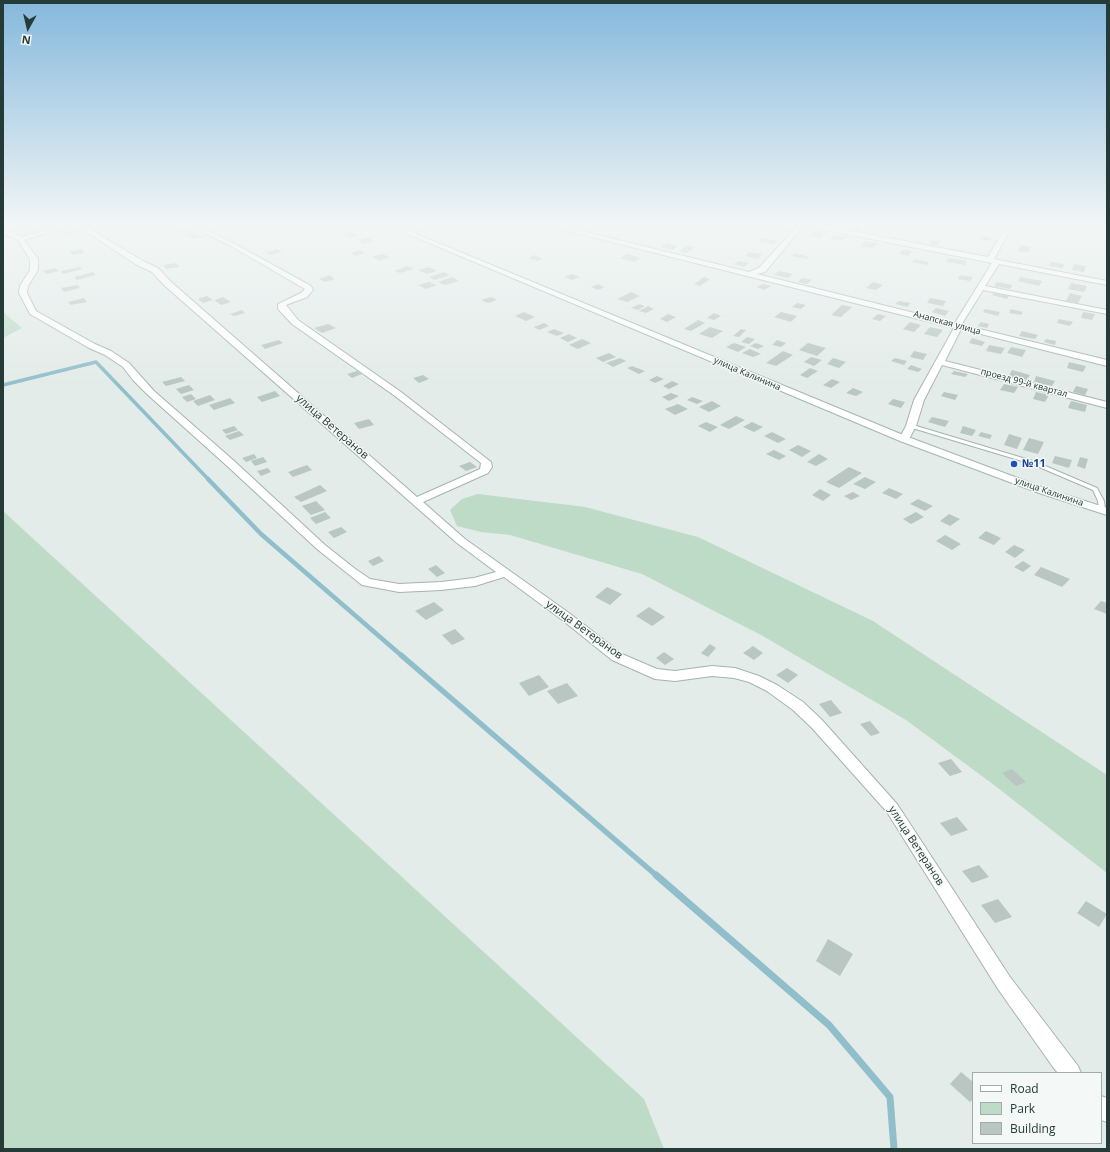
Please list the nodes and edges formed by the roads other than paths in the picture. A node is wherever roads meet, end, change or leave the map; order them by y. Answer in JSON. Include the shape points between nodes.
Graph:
{"nodes":[{"id":1,"x":28,"y":280,"type":"edge"},
{"id":2,"x":163,"y":280,"type":"edge"},
{"id":3,"x":294,"y":280,"type":"edge"},
{"id":4,"x":521,"y":280,"type":"edge"},
{"id":5,"x":773,"y":280,"type":"edge"},
{"id":6,"x":984,"y":280,"type":"edge"},
{"id":7,"x":1091,"y":280,"type":"edge"},
{"id":8,"x":1107,"y":283,"type":"edge"},
{"id":9,"x":981,"y":286,"type":"junction"},
{"id":10,"x":1107,"y":312,"type":"edge"},
{"id":11,"x":959,"y":326,"type":"junction"},
{"id":12,"x":940,"y":362,"type":"junction"},
{"id":13,"x":1107,"y":363,"type":"edge"},
{"id":14,"x":1107,"y":405,"type":"edge"},
{"id":15,"x":911,"y":426,"type":"junction"},
{"id":16,"x":904,"y":439,"type":"junction"},
{"id":17,"x":416,"y":501,"type":"junction"},
{"id":18,"x":1105,"y":511,"type":"edge"},
{"id":19,"x":505,"y":573,"type":"junction"},
{"id":20,"x":1070,"y":1072,"type":"edge"}],
"edges":[{"from":1,"to":19,"type":"street","via":[[23,293],[33,312],[126,365],[151,393],[321,547],[366,582],[399,588],[441,586],[475,582]]},
{"from":2,"to":17,"type":"street","name":"улица Ветеранов"},
{"from":3,"to":17,"type":"street","via":[[309,290],[304,295],[282,304],[281,307],[295,322],[398,394],[486,462],[487,467],[484,471]]},
{"from":4,"to":16,"type":"street","name":"улица Калинина"},
{"from":5,"to":11,"type":"street","name":"Анапская улица"},
{"from":6,"to":9,"type":"street"},
{"from":7,"to":8,"type":"street"},
{"from":9,"to":10,"type":"street"},
{"from":9,"to":11,"type":"street"},
{"from":11,"to":12,"type":"street"},
{"from":11,"to":13,"type":"street","name":"Анапская улица"},
{"from":12,"to":14,"type":"street","name":"проезд 99-й квартал"},
{"from":12,"to":15,"type":"street","via":[[919,400]]},
{"from":15,"to":16,"type":"street"},
{"from":15,"to":18,"type":"lane","via":[[1034,463],[1095,488]]},
{"from":16,"to":18,"type":"street","name":"улица Калинина","via":[[1043,491]]},
{"from":17,"to":19,"type":"street","name":"улица Ветеранов","via":[[461,541]]},
{"from":19,"to":20,"type":"street","name":"улица Ветеранов","via":[[617,657],[637,667],[655,674],[674,676],[712,671],[735,673],[772,688],[798,706],[892,808],[1004,983]]}]}
